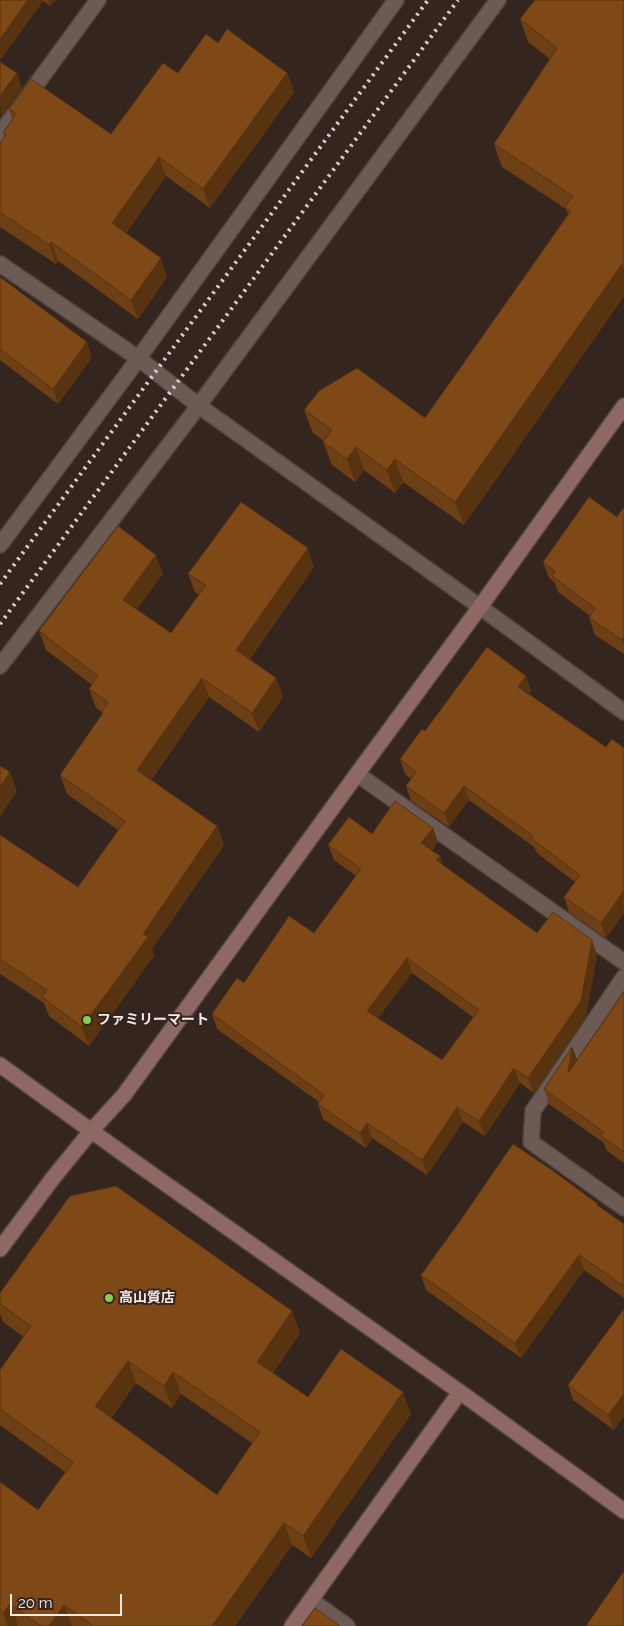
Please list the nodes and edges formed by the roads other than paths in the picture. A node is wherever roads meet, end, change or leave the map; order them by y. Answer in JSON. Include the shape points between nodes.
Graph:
{"nodes":[{"id":1,"x":98,"y":0,"type":"edge"},
{"id":2,"x":396,"y":0,"type":"edge"},
{"id":3,"x":498,"y":0,"type":"edge"},
{"id":4,"x":0,"y":134,"type":"edge"},
{"id":5,"x":0,"y":264,"type":"edge"},
{"id":6,"x":138,"y":358,"type":"junction"},
{"id":7,"x":198,"y":406,"type":"junction"},
{"id":8,"x":624,"y":406,"type":"edge"},
{"id":9,"x":0,"y":545,"type":"edge"},
{"id":10,"x":480,"y":607,"type":"junction"},
{"id":11,"x":0,"y":666,"type":"edge"},
{"id":12,"x":624,"y":712,"type":"edge"},
{"id":13,"x":357,"y":774,"type":"junction"},
{"id":14,"x":624,"y":962,"type":"edge"},
{"id":15,"x":624,"y":977,"type":"edge"},
{"id":16,"x":0,"y":1064,"type":"edge"},
{"id":17,"x":92,"y":1130,"type":"junction"},
{"id":18,"x":624,"y":1208,"type":"edge"},
{"id":19,"x":0,"y":1249,"type":"edge"},
{"id":20,"x":460,"y":1392,"type":"junction"},
{"id":21,"x":624,"y":1511,"type":"edge"},
{"id":22,"x":311,"y":1600,"type":"junction"},
{"id":23,"x":292,"y":1626,"type":"edge"},
{"id":24,"x":347,"y":1626,"type":"edge"}],
"edges":[{"from":1,"to":4,"type":"street"},
{"from":2,"to":6,"type":"street"},
{"from":3,"to":7,"type":"street"},
{"from":5,"to":6,"type":"street"},
{"from":6,"to":7,"type":"street"},
{"from":6,"to":9,"type":"street"},
{"from":7,"to":10,"type":"street"},
{"from":7,"to":11,"type":"street"},
{"from":8,"to":10,"type":"street"},
{"from":10,"to":12,"type":"street"},
{"from":10,"to":13,"type":"street"},
{"from":13,"to":14,"type":"street"},
{"from":13,"to":17,"type":"street","via":[[124,1095]]},
{"from":15,"to":18,"type":"street","via":[[533,1111],[531,1142]]},
{"from":16,"to":17,"type":"street"},
{"from":17,"to":19,"type":"street"},
{"from":17,"to":20,"type":"street"},
{"from":20,"to":21,"type":"street"},
{"from":20,"to":22,"type":"street"},
{"from":22,"to":23,"type":"street"},
{"from":22,"to":24,"type":"street"}]}
